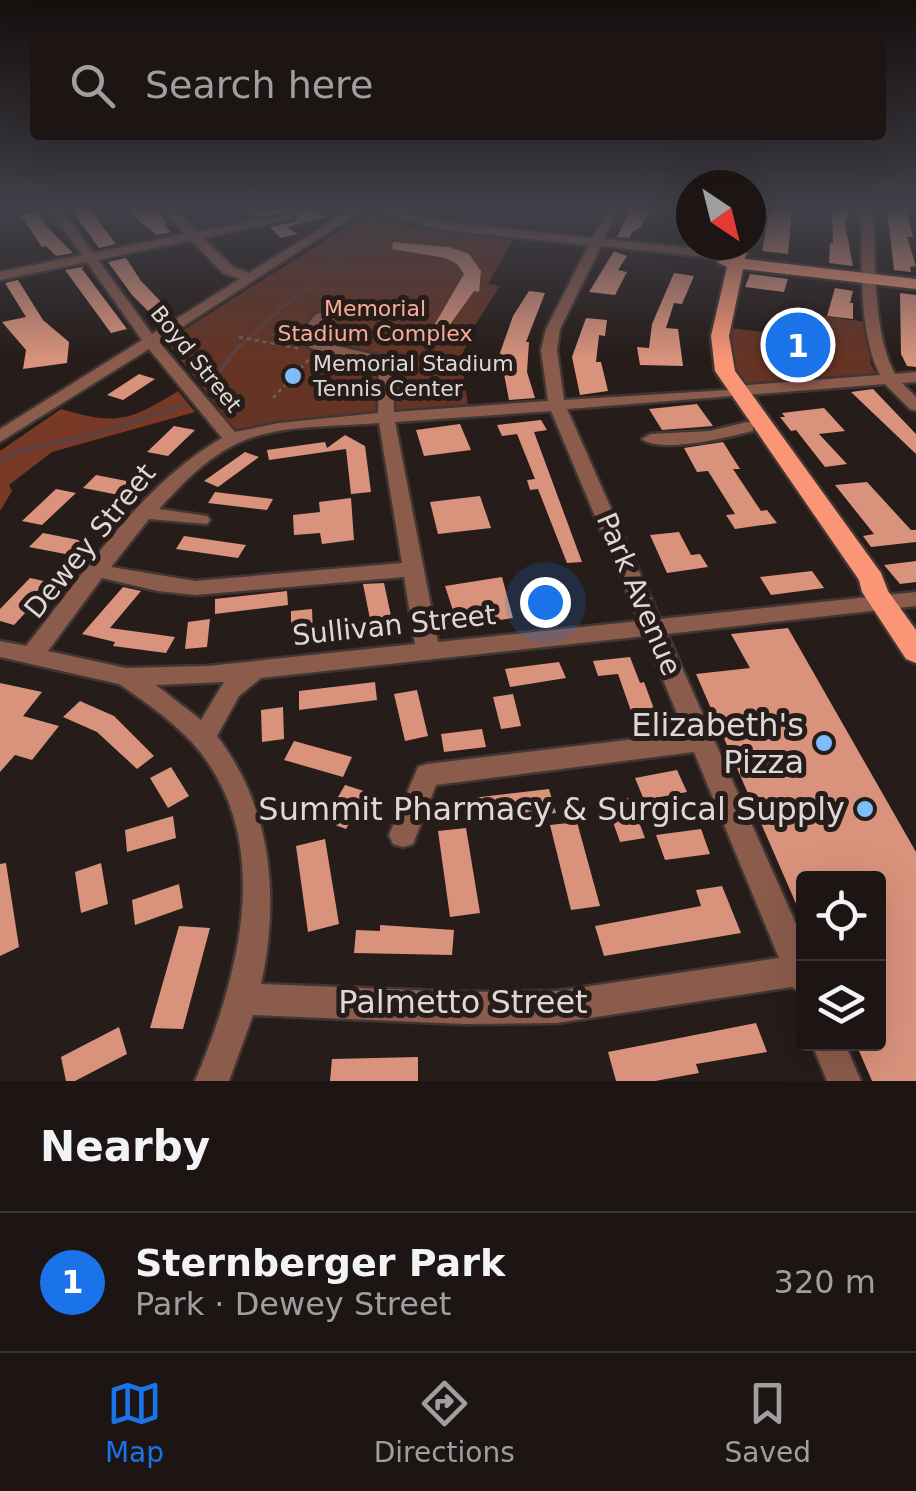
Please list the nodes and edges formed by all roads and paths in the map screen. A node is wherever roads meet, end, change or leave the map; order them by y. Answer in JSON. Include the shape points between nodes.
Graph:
{"nodes":[{"id":1,"x":84,"y":259,"type":"edge"},
{"id":2,"x":92,"y":259,"type":"edge"},
{"id":3,"x":217,"y":259,"type":"edge"},
{"id":4,"x":276,"y":259,"type":"edge"},
{"id":5,"x":587,"y":259,"type":"edge"},
{"id":6,"x":872,"y":259,"type":"edge"},
{"id":7,"x":731,"y":260,"type":"edge"},
{"id":8,"x":766,"y":260,"type":"edge"},
{"id":9,"x":0,"y":276,"type":"edge"},
{"id":10,"x":873,"y":276,"type":"junction"},
{"id":11,"x":248,"y":277,"type":"junction"},
{"id":12,"x":916,"y":282,"type":"edge"},
{"id":13,"x":320,"y":317,"type":"dead end"},
{"id":14,"x":239,"y":338,"type":"dead end"},
{"id":15,"x":149,"y":340,"type":"junction"},
{"id":16,"x":916,"y":378,"type":"edge"},
{"id":17,"x":890,"y":380,"type":"junction"},
{"id":18,"x":730,"y":392,"type":"junction"},
{"id":19,"x":273,"y":398,"type":"dead end"},
{"id":20,"x":557,"y":405,"type":"junction"},
{"id":21,"x":916,"y":406,"type":"edge"},
{"id":22,"x":386,"y":418,"type":"junction"},
{"id":23,"x":747,"y":427,"type":"junction"},
{"id":24,"x":0,"y":437,"type":"edge"},
{"id":25,"x":232,"y":439,"type":"junction"},
{"id":26,"x":651,"y":440,"type":"dead end"},
{"id":27,"x":147,"y":512,"type":"junction"},
{"id":28,"x":200,"y":520,"type":"dead end"},
{"id":29,"x":413,"y":569,"type":"junction"},
{"id":30,"x":100,"y":571,"type":"junction"},
{"id":31,"x":878,"y":597,"type":"junction"},
{"id":32,"x":916,"y":599,"type":"edge"},
{"id":33,"x":653,"y":627,"type":"junction"},
{"id":34,"x":0,"y":650,"type":"edge"},
{"id":35,"x":428,"y":651,"type":"junction"},
{"id":36,"x":916,"y":652,"type":"edge"},
{"id":37,"x":32,"y":655,"type":"junction"},
{"id":38,"x":254,"y":671,"type":"junction"},
{"id":39,"x":126,"y":677,"type":"junction"},
{"id":40,"x":203,"y":738,"type":"junction"},
{"id":41,"x":700,"y":742,"type":"junction"},
{"id":42,"x":403,"y":835,"type":"dead end"},
{"id":43,"x":796,"y":961,"type":"edge"},
{"id":44,"x":796,"y":975,"type":"edge"},
{"id":45,"x":243,"y":999,"type":"junction"},
{"id":46,"x":832,"y":1051,"type":"edge"},
{"id":47,"x":212,"y":1081,"type":"edge"},
{"id":48,"x":844,"y":1081,"type":"edge"}],
"edges":[{"from":1,"to":9,"type":"street"},
{"from":2,"to":15,"type":"street","name":"Boyd Street"},
{"from":3,"to":11,"type":"street"},
{"from":4,"to":11,"type":"street"},
{"from":5,"to":20,"type":"street","name":"Park Avenue","via":[[552,329],[548,350]]},
{"from":6,"to":10,"type":"street"},
{"from":7,"to":18,"type":"main road","via":[[707,343],[711,367]]},
{"from":8,"to":10,"type":"main road"},
{"from":10,"to":12,"type":"main road"},
{"from":10,"to":17,"type":"street","via":[[874,336]]},
{"from":11,"to":15,"type":"street"},
{"from":13,"to":22,"type":"street","via":[[307,334],[315,345],[387,362]]},
{"from":14,"to":19,"type":"path","via":[[315,353]]},
{"from":15,"to":24,"type":"street"},
{"from":15,"to":25,"type":"street","name":"Boyd Street"},
{"from":16,"to":17,"type":"street","name":"Dewey Street"},
{"from":17,"to":18,"type":"street","name":"Dewey Street"},
{"from":17,"to":21,"type":"street"},
{"from":18,"to":20,"type":"street","name":"Dewey Street"},
{"from":18,"to":23,"type":"main road"},
{"from":18,"to":31,"type":"main road","via":[[872,579]]},
{"from":20,"to":22,"type":"street","name":"Dewey Street"},
{"from":20,"to":33,"type":"street","name":"Park Avenue"},
{"from":22,"to":25,"type":"street","name":"Dewey Street"},
{"from":22,"to":29,"type":"street"},
{"from":23,"to":26,"type":"street"},
{"from":23,"to":31,"type":"main road","via":[[843,560]]},
{"from":25,"to":27,"type":"street","name":"Dewey Street","via":[[173,480]]},
{"from":27,"to":28,"type":"street"},
{"from":27,"to":30,"type":"street","name":"Dewey Street"},
{"from":29,"to":30,"type":"street","via":[[195,588]]},
{"from":29,"to":35,"type":"street"},
{"from":30,"to":37,"type":"street","name":"Dewey Street"},
{"from":31,"to":32,"type":"street","name":"Sullivan Street"},
{"from":31,"to":33,"type":"street","name":"Sullivan Street"},
{"from":31,"to":36,"type":"main road"},
{"from":33,"to":35,"type":"street","name":"Sullivan Street"},
{"from":33,"to":41,"type":"street","name":"Park Avenue"},
{"from":34,"to":37,"type":"street","name":"Sullivan Street"},
{"from":35,"to":38,"type":"street","name":"Sullivan Street"},
{"from":37,"to":39,"type":"street","name":"Sullivan Street"},
{"from":38,"to":39,"type":"street","name":"Sullivan Street"},
{"from":38,"to":40,"type":"street","via":[[223,701]]},
{"from":39,"to":40,"type":"street"},
{"from":40,"to":45,"type":"street","via":[[233,782],[252,843],[257,910]]},
{"from":41,"to":42,"type":"street","via":[[427,775]]},
{"from":41,"to":43,"type":"street","name":"Park Avenue"},
{"from":44,"to":45,"type":"street","name":"Palmetto Street","via":[[556,1007]]},
{"from":45,"to":47,"type":"street"},
{"from":46,"to":48,"type":"street"}]}
